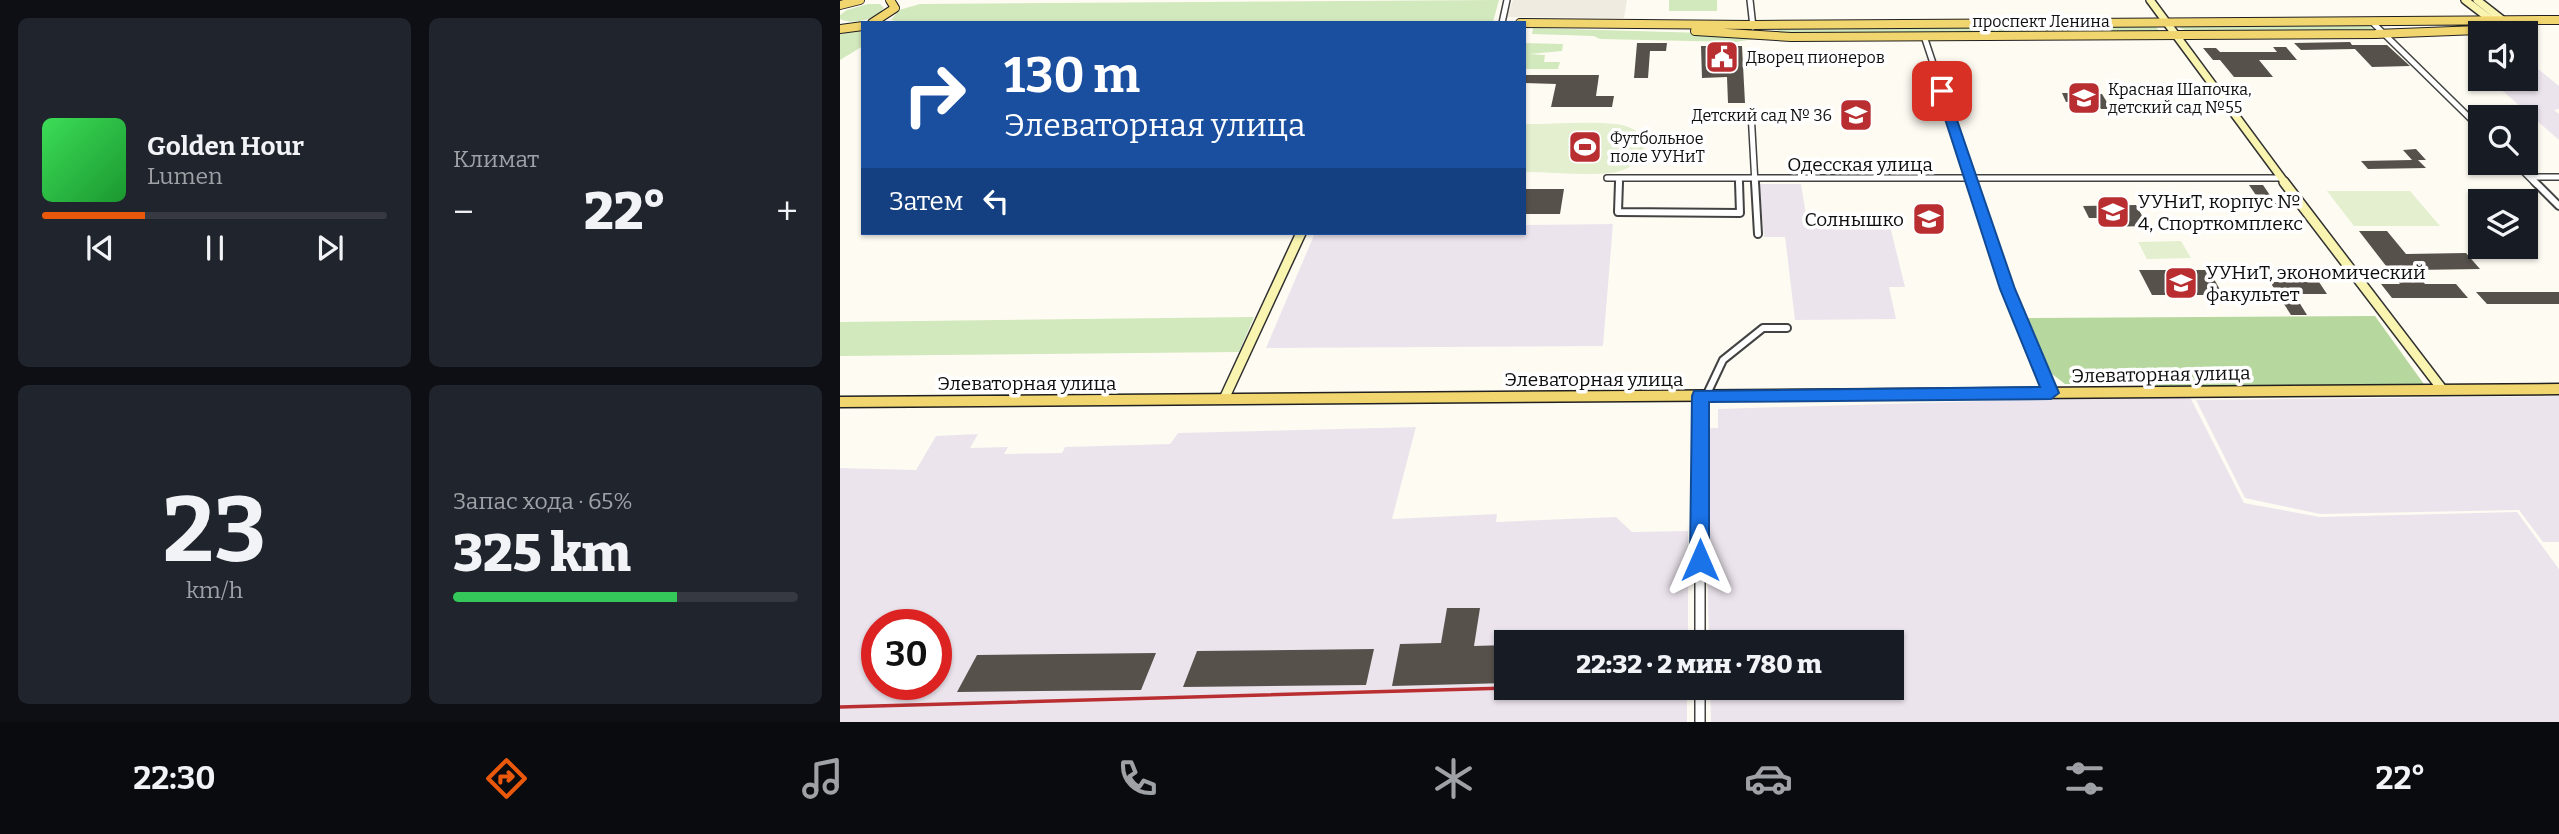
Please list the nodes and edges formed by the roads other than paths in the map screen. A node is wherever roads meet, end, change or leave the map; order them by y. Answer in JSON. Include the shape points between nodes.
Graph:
{"nodes":[{"id":1,"x":860,"y":0,"type":"edge"},
{"id":2,"x":890,"y":0,"type":"edge"},
{"id":3,"x":1507,"y":0,"type":"edge"},
{"id":4,"x":1750,"y":0,"type":"edge"},
{"id":5,"x":2150,"y":0,"type":"edge"},
{"id":6,"x":2465,"y":0,"type":"edge"},
{"id":7,"x":2477,"y":0,"type":"edge"},
{"id":8,"x":840,"y":2,"type":"edge"},
{"id":9,"x":888,"y":20,"type":"edge"},
{"id":10,"x":2559,"y":20,"type":"edge"},
{"id":11,"x":1502,"y":21,"type":"edge"},
{"id":12,"x":2492,"y":21,"type":"edge"},
{"id":13,"x":2499,"y":21,"type":"edge"},
{"id":14,"x":2372,"y":22,"type":"junction"},
{"id":15,"x":2468,"y":22,"type":"edge"},
{"id":16,"x":2538,"y":22,"type":"edge"},
{"id":17,"x":1526,"y":23,"type":"edge"},
{"id":18,"x":2167,"y":23,"type":"junction"},
{"id":19,"x":1753,"y":25,"type":"junction"},
{"id":20,"x":1526,"y":26,"type":"edge"},
{"id":21,"x":861,"y":27,"type":"edge"},
{"id":22,"x":2559,"y":27,"type":"edge"},
{"id":23,"x":2468,"y":28,"type":"edge"},
{"id":24,"x":2538,"y":28,"type":"edge"},
{"id":25,"x":843,"y":29,"type":"edge"},
{"id":26,"x":2384,"y":34,"type":"junction"},
{"id":27,"x":1754,"y":35,"type":"junction"},
{"id":28,"x":2176,"y":35,"type":"junction"},
{"id":29,"x":1923,"y":36,"type":"junction"},
{"id":30,"x":1751,"y":112,"type":"dead end"},
{"id":31,"x":2468,"y":116,"type":"edge"},
{"id":32,"x":2530,"y":177,"type":"joint"},
{"id":33,"x":2559,"y":177,"type":"edge"},
{"id":34,"x":1607,"y":178,"type":"dead end"},
{"id":35,"x":1619,"y":178,"type":"junction"},
{"id":36,"x":2281,"y":178,"type":"junction"},
{"id":37,"x":1739,"y":180,"type":"junction"},
{"id":38,"x":1753,"y":180,"type":"junction"},
{"id":39,"x":1973,"y":180,"type":"junction"},
{"id":40,"x":2559,"y":206,"type":"edge"},
{"id":41,"x":1758,"y":234,"type":"dead end"},
{"id":42,"x":1300,"y":235,"type":"edge"},
{"id":43,"x":1787,"y":328,"type":"dead end"},
{"id":44,"x":2442,"y":389,"type":"junction"},
{"id":45,"x":2559,"y":389,"type":"edge"},
{"id":46,"x":2051,"y":393,"type":"junction"},
{"id":47,"x":1703,"y":396,"type":"junction"},
{"id":48,"x":1224,"y":399,"type":"junction"},
{"id":49,"x":840,"y":402,"type":"edge"},
{"id":50,"x":1700,"y":630,"type":"edge"},
{"id":51,"x":1700,"y":700,"type":"edge"},
{"id":52,"x":1700,"y":722,"type":"edge"}],
"edges":[{"from":1,"to":8,"type":"main road"},
{"from":2,"to":9,"type":"main road","via":[[895,8]]},
{"from":3,"to":11,"type":"street"},
{"from":4,"to":19,"type":"street"},
{"from":5,"to":18,"type":"street"},
{"from":6,"to":12,"type":"street"},
{"from":7,"to":13,"type":"street"},
{"from":10,"to":16,"type":"main road","name":"проспект Ленина"},
{"from":14,"to":15,"type":"main road","name":"проспект Ленина"},
{"from":14,"to":18,"type":"main road","name":"проспект Ленина"},
{"from":14,"to":26,"type":"street"},
{"from":17,"to":19,"type":"main road","name":"проспект Ленина"},
{"from":18,"to":19,"type":"main road","name":"проспект Ленина"},
{"from":18,"to":28,"type":"street"},
{"from":19,"to":27,"type":"street"},
{"from":20,"to":27,"type":"main road","name":"проспект Ленина","via":[[1645,27]]},
{"from":21,"to":25,"type":"main road"},
{"from":22,"to":24,"type":"main road","name":"проспект Ленина"},
{"from":23,"to":26,"type":"main road","name":"проспект Ленина"},
{"from":26,"to":28,"type":"main road","name":"проспект Ленина"},
{"from":26,"to":31,"type":"street"},
{"from":27,"to":29,"type":"main road","name":"проспект Ленина"},
{"from":28,"to":29,"type":"main road","name":"проспект Ленина"},
{"from":28,"to":36,"type":"street"},
{"from":29,"to":39,"type":"street"},
{"from":30,"to":38,"type":"street"},
{"from":32,"to":33,"type":"street"},
{"from":32,"to":40,"type":"street"},
{"from":34,"to":35,"type":"street","name":"Одесская улица"},
{"from":35,"to":37,"type":"street","name":"Одесская улица"},
{"from":35,"to":37,"type":"street","via":[[1618,212],[1741,212]]},
{"from":36,"to":39,"type":"street","name":"Одесская улица"},
{"from":36,"to":44,"type":"street"},
{"from":37,"to":38,"type":"street","name":"Одесская улица"},
{"from":38,"to":39,"type":"street","name":"Одесская улица"},
{"from":38,"to":41,"type":"street"},
{"from":39,"to":46,"type":"street","via":[[2008,289]]},
{"from":42,"to":48,"type":"street"},
{"from":43,"to":47,"type":"street","via":[[1763,328],[1723,360]]},
{"from":44,"to":45,"type":"main road","name":"Элеваторная улица"},
{"from":44,"to":46,"type":"main road","name":"Элеваторная улица"},
{"from":46,"to":47,"type":"main road","name":"Элеваторная улица"},
{"from":47,"to":48,"type":"main road","name":"Элеваторная улица"},
{"from":47,"to":50,"type":"street"},
{"from":48,"to":49,"type":"main road","name":"Элеваторная улица"},
{"from":51,"to":52,"type":"street"}]}
